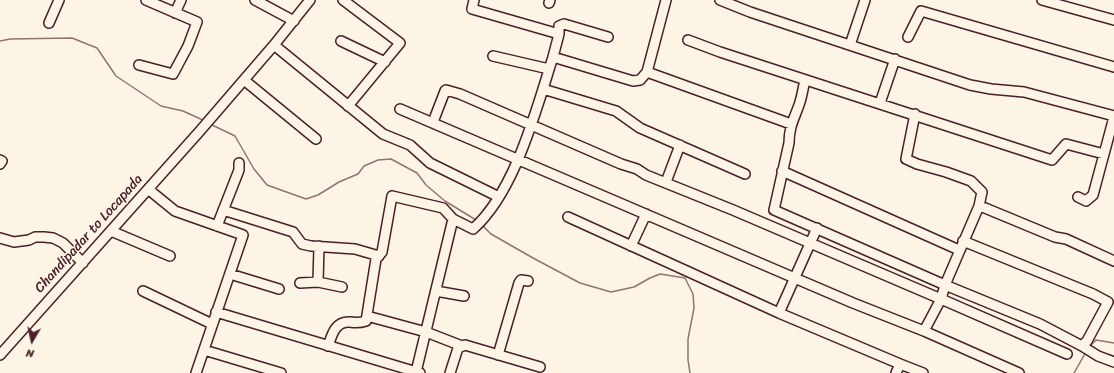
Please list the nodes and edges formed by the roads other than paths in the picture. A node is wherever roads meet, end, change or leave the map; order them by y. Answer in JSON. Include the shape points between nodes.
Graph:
{"nodes":[{"id":1,"x":59,"y":0,"type":"edge"},
{"id":2,"x":146,"y":0,"type":"edge"},
{"id":3,"x":181,"y":0,"type":"edge"},
{"id":4,"x":255,"y":0,"type":"edge"},
{"id":5,"x":310,"y":0,"type":"edge"},
{"id":6,"x":343,"y":0,"type":"edge"},
{"id":7,"x":474,"y":0,"type":"edge"},
{"id":8,"x":666,"y":0,"type":"edge"},
{"id":9,"x":720,"y":0,"type":"edge"},
{"id":10,"x":865,"y":0,"type":"edge"},
{"id":11,"x":1042,"y":0,"type":"edge"},
{"id":12,"x":175,"y":13,"type":"junction"},
{"id":13,"x":1114,"y":20,"type":"edge"},
{"id":14,"x":294,"y":21,"type":"junction"},
{"id":15,"x":49,"y":23,"type":"dead end"},
{"id":16,"x":559,"y":34,"type":"junction"},
{"id":17,"x":608,"y":37,"type":"dead end"},
{"id":18,"x":908,"y":37,"type":"dead end"},
{"id":19,"x":688,"y":40,"type":"dead end"},
{"id":20,"x":341,"y":41,"type":"dead end"},
{"id":21,"x":850,"y":45,"type":"junction"},
{"id":22,"x":274,"y":46,"type":"junction"},
{"id":23,"x":493,"y":56,"type":"dead end"},
{"id":24,"x":553,"y":57,"type":"junction"},
{"id":25,"x":895,"y":59,"type":"junction"},
{"id":26,"x":385,"y":62,"type":"junction"},
{"id":27,"x":139,"y":65,"type":"dead end"},
{"id":28,"x":1114,"y":67,"type":"edge"},
{"id":29,"x":549,"y":69,"type":"junction"},
{"id":30,"x":647,"y":72,"type":"junction"},
{"id":31,"x":244,"y":80,"type":"junction"},
{"id":32,"x":805,"y":80,"type":"junction"},
{"id":33,"x":543,"y":89,"type":"junction"},
{"id":34,"x":880,"y":103,"type":"junction"},
{"id":35,"x":348,"y":106,"type":"junction"},
{"id":36,"x":400,"y":109,"type":"dead end"},
{"id":37,"x":915,"y":114,"type":"junction"},
{"id":38,"x":1114,"y":116,"type":"edge"},
{"id":39,"x":433,"y":122,"type":"junction"},
{"id":40,"x":531,"y":124,"type":"junction"},
{"id":41,"x":791,"y":124,"type":"junction"},
{"id":42,"x":316,"y":139,"type":"dead end"},
{"id":43,"x":680,"y":145,"type":"junction"},
{"id":44,"x":1104,"y":154,"type":"junction"},
{"id":45,"x":518,"y":159,"type":"junction"},
{"id":46,"x":0,"y":160,"type":"edge"},
{"id":47,"x":239,"y":163,"type":"dead end"},
{"id":48,"x":0,"y":164,"type":"edge"},
{"id":49,"x":782,"y":171,"type":"junction"},
{"id":50,"x":744,"y":174,"type":"dead end"},
{"id":51,"x":666,"y":182,"type":"junction"},
{"id":52,"x":148,"y":189,"type":"junction"},
{"id":53,"x":500,"y":197,"type":"junction"},
{"id":54,"x":1078,"y":198,"type":"dead end"},
{"id":55,"x":979,"y":206,"type":"junction"},
{"id":56,"x":223,"y":210,"type":"junction"},
{"id":57,"x":646,"y":214,"type":"junction"},
{"id":58,"x":568,"y":217,"type":"dead end"},
{"id":59,"x":453,"y":219,"type":"junction"},
{"id":60,"x":217,"y":226,"type":"junction"},
{"id":61,"x":817,"y":228,"type":"junction"},
{"id":62,"x":111,"y":231,"type":"junction"},
{"id":63,"x":0,"y":238,"type":"edge"},
{"id":64,"x":963,"y":241,"type":"junction"},
{"id":65,"x":810,"y":243,"type":"junction"},
{"id":66,"x":319,"y":246,"type":"junction"},
{"id":67,"x":630,"y":246,"type":"junction"},
{"id":68,"x":959,"y":250,"type":"junction"},
{"id":69,"x":170,"y":256,"type":"dead end"},
{"id":70,"x":379,"y":256,"type":"junction"},
{"id":71,"x":1114,"y":261,"type":"edge"},
{"id":72,"x":82,"y":263,"type":"junction"},
{"id":73,"x":230,"y":274,"type":"junction"},
{"id":74,"x":795,"y":278,"type":"junction"},
{"id":75,"x":528,"y":281,"type":"dead end"},
{"id":76,"x":318,"y":282,"type":"junction"},
{"id":77,"x":300,"y":284,"type":"dead end"},
{"id":78,"x":944,"y":285,"type":"junction"},
{"id":79,"x":342,"y":287,"type":"dead end"},
{"id":80,"x":278,"y":289,"type":"dead end"},
{"id":81,"x":143,"y":291,"type":"dead end"},
{"id":82,"x":436,"y":291,"type":"junction"},
{"id":83,"x":464,"y":296,"type":"dead end"},
{"id":84,"x":941,"y":299,"type":"junction"},
{"id":85,"x":216,"y":312,"type":"junction"},
{"id":86,"x":778,"y":313,"type":"junction"},
{"id":87,"x":367,"y":316,"type":"junction"},
{"id":88,"x":212,"y":324,"type":"junction"},
{"id":89,"x":924,"y":331,"type":"junction"},
{"id":90,"x":426,"y":332,"type":"junction"},
{"id":91,"x":328,"y":346,"type":"junction"},
{"id":92,"x":462,"y":346,"type":"junction"},
{"id":93,"x":1082,"y":346,"type":"junction"},
{"id":94,"x":204,"y":350,"type":"junction"},
{"id":95,"x":1067,"y":354,"type":"dead end"},
{"id":96,"x":0,"y":355,"type":"edge"},
{"id":97,"x":498,"y":355,"type":"junction"},
{"id":98,"x":1114,"y":362,"type":"edge"},
{"id":99,"x":900,"y":364,"type":"junction"},
{"id":100,"x":540,"y":367,"type":"dead end"},
{"id":101,"x":418,"y":372,"type":"edge"},
{"id":102,"x":196,"y":373,"type":"edge"},
{"id":103,"x":281,"y":373,"type":"edge"},
{"id":104,"x":450,"y":373,"type":"edge"},
{"id":105,"x":896,"y":373,"type":"edge"},
{"id":106,"x":923,"y":373,"type":"edge"},
{"id":107,"x":1019,"y":373,"type":"edge"}],
"edges":[{"from":1,"to":15,"type":"street"},
{"from":2,"to":12,"type":"street"},
{"from":3,"to":12,"type":"street"},
{"from":4,"to":14,"type":"street"},
{"from":5,"to":14,"type":"street","name":"Chandipadar to Locapada"},
{"from":6,"to":26,"type":"street","via":[[400,43]]},
{"from":7,"to":16,"type":"street","via":[[472,9]]},
{"from":8,"to":30,"type":"street"},
{"from":9,"to":21,"type":"street"},
{"from":10,"to":21,"type":"street"},
{"from":11,"to":13,"type":"street"},
{"from":12,"to":27,"type":"street","via":[[197,22],[173,74]]},
{"from":14,"to":22,"type":"street","name":"Chandipadar to Locapada"},
{"from":16,"to":17,"type":"street","via":[[559,26],[564,24]]},
{"from":16,"to":24,"type":"street"},
{"from":18,"to":28,"type":"street","via":[[921,10]]},
{"from":19,"to":32,"type":"street"},
{"from":20,"to":26,"type":"street"},
{"from":21,"to":25,"type":"street"},
{"from":22,"to":31,"type":"street","name":"Chandipadar to Locapada"},
{"from":22,"to":35,"type":"street"},
{"from":23,"to":29,"type":"street"},
{"from":24,"to":29,"type":"street"},
{"from":24,"to":30,"type":"street","via":[[632,81],[640,80]]},
{"from":25,"to":34,"type":"street"},
{"from":25,"to":38,"type":"street","via":[[970,85],[1024,92]]},
{"from":26,"to":35,"type":"street"},
{"from":29,"to":33,"type":"street"},
{"from":30,"to":41,"type":"street"},
{"from":31,"to":42,"type":"street"},
{"from":31,"to":52,"type":"street","name":"Chandipadar to Locapada"},
{"from":32,"to":34,"type":"street"},
{"from":32,"to":41,"type":"street"},
{"from":33,"to":40,"type":"street"},
{"from":33,"to":43,"type":"street","via":[[616,111],[640,128]]},
{"from":34,"to":37,"type":"street"},
{"from":35,"to":53,"type":"street","via":[[383,134],[410,145],[430,163]]},
{"from":36,"to":39,"type":"street"},
{"from":37,"to":44,"type":"street","via":[[1052,160],[1066,144]]},
{"from":37,"to":55,"type":"street","via":[[906,159],[970,181],[982,192]]},
{"from":38,"to":44,"type":"street"},
{"from":39,"to":40,"type":"street","via":[[446,90]]},
{"from":39,"to":45,"type":"street"},
{"from":40,"to":45,"type":"street"},
{"from":40,"to":51,"type":"street"},
{"from":41,"to":49,"type":"street"},
{"from":43,"to":50,"type":"street"},
{"from":43,"to":51,"type":"street"},
{"from":44,"to":54,"type":"street","via":[[1093,195],[1086,201]]},
{"from":45,"to":53,"type":"street"},
{"from":45,"to":57,"type":"street"},
{"from":46,"to":48,"type":"street"},
{"from":47,"to":56,"type":"street","via":[[239,170]]},
{"from":49,"to":61,"type":"street","via":[[774,210]]},
{"from":49,"to":68,"type":"street"},
{"from":51,"to":65,"type":"street"},
{"from":52,"to":60,"type":"street","via":[[175,211]]},
{"from":52,"to":62,"type":"street","name":"Chandipadar to Locapada"},
{"from":53,"to":59,"type":"street","via":[[484,220],[474,229]]},
{"from":55,"to":64,"type":"street"},
{"from":55,"to":71,"type":"street","via":[[1055,237],[1066,238]]},
{"from":56,"to":60,"type":"street"},
{"from":56,"to":66,"type":"street","via":[[293,232],[302,244]]},
{"from":57,"to":67,"type":"street"},
{"from":57,"to":74,"type":"street"},
{"from":58,"to":67,"type":"street"},
{"from":59,"to":70,"type":"street","via":[[443,208],[392,196],[382,252]]},
{"from":59,"to":82,"type":"street"},
{"from":60,"to":73,"type":"street","via":[[243,235]]},
{"from":61,"to":65,"type":"street"},
{"from":61,"to":78,"type":"street"},
{"from":62,"to":69,"type":"street"},
{"from":62,"to":72,"type":"street","name":"Chandipadar to Locapada"},
{"from":63,"to":72,"type":"street","via":[[14,242],[44,236],[53,238],[63,243]]},
{"from":64,"to":68,"type":"street"},
{"from":64,"to":93,"type":"street","via":[[1108,302]]},
{"from":65,"to":74,"type":"street"},
{"from":65,"to":84,"type":"street"},
{"from":66,"to":70,"type":"street","via":[[355,249]]},
{"from":66,"to":76,"type":"street"},
{"from":67,"to":86,"type":"street"},
{"from":68,"to":78,"type":"street"},
{"from":70,"to":87,"type":"street","via":[[376,259]]},
{"from":72,"to":96,"type":"street","name":"Chandipadar to Locapada"},
{"from":73,"to":80,"type":"street"},
{"from":73,"to":85,"type":"street"},
{"from":74,"to":86,"type":"street"},
{"from":74,"to":89,"type":"street"},
{"from":75,"to":97,"type":"street","via":[[521,280],[519,283]]},
{"from":76,"to":77,"type":"street"},
{"from":76,"to":79,"type":"street"},
{"from":78,"to":84,"type":"street"},
{"from":78,"to":93,"type":"street","via":[[1040,324]]},
{"from":81,"to":88,"type":"street"},
{"from":82,"to":83,"type":"street"},
{"from":82,"to":90,"type":"street"},
{"from":84,"to":89,"type":"street"},
{"from":84,"to":95,"type":"street"},
{"from":85,"to":88,"type":"street"},
{"from":85,"to":91,"type":"street"},
{"from":86,"to":99,"type":"street"},
{"from":87,"to":90,"type":"street"},
{"from":87,"to":91,"type":"street","via":[[366,321],[360,323],[340,323],[334,330]]},
{"from":88,"to":94,"type":"street"},
{"from":89,"to":107,"type":"street"},
{"from":90,"to":92,"type":"street"},
{"from":90,"to":101,"type":"street"},
{"from":91,"to":101,"type":"street"},
{"from":92,"to":97,"type":"street"},
{"from":92,"to":104,"type":"street","via":[[458,348]]},
{"from":93,"to":98,"type":"street"},
{"from":94,"to":102,"type":"street"},
{"from":94,"to":103,"type":"street"},
{"from":97,"to":100,"type":"street"},
{"from":99,"to":105,"type":"street"},
{"from":99,"to":106,"type":"street"}]}
